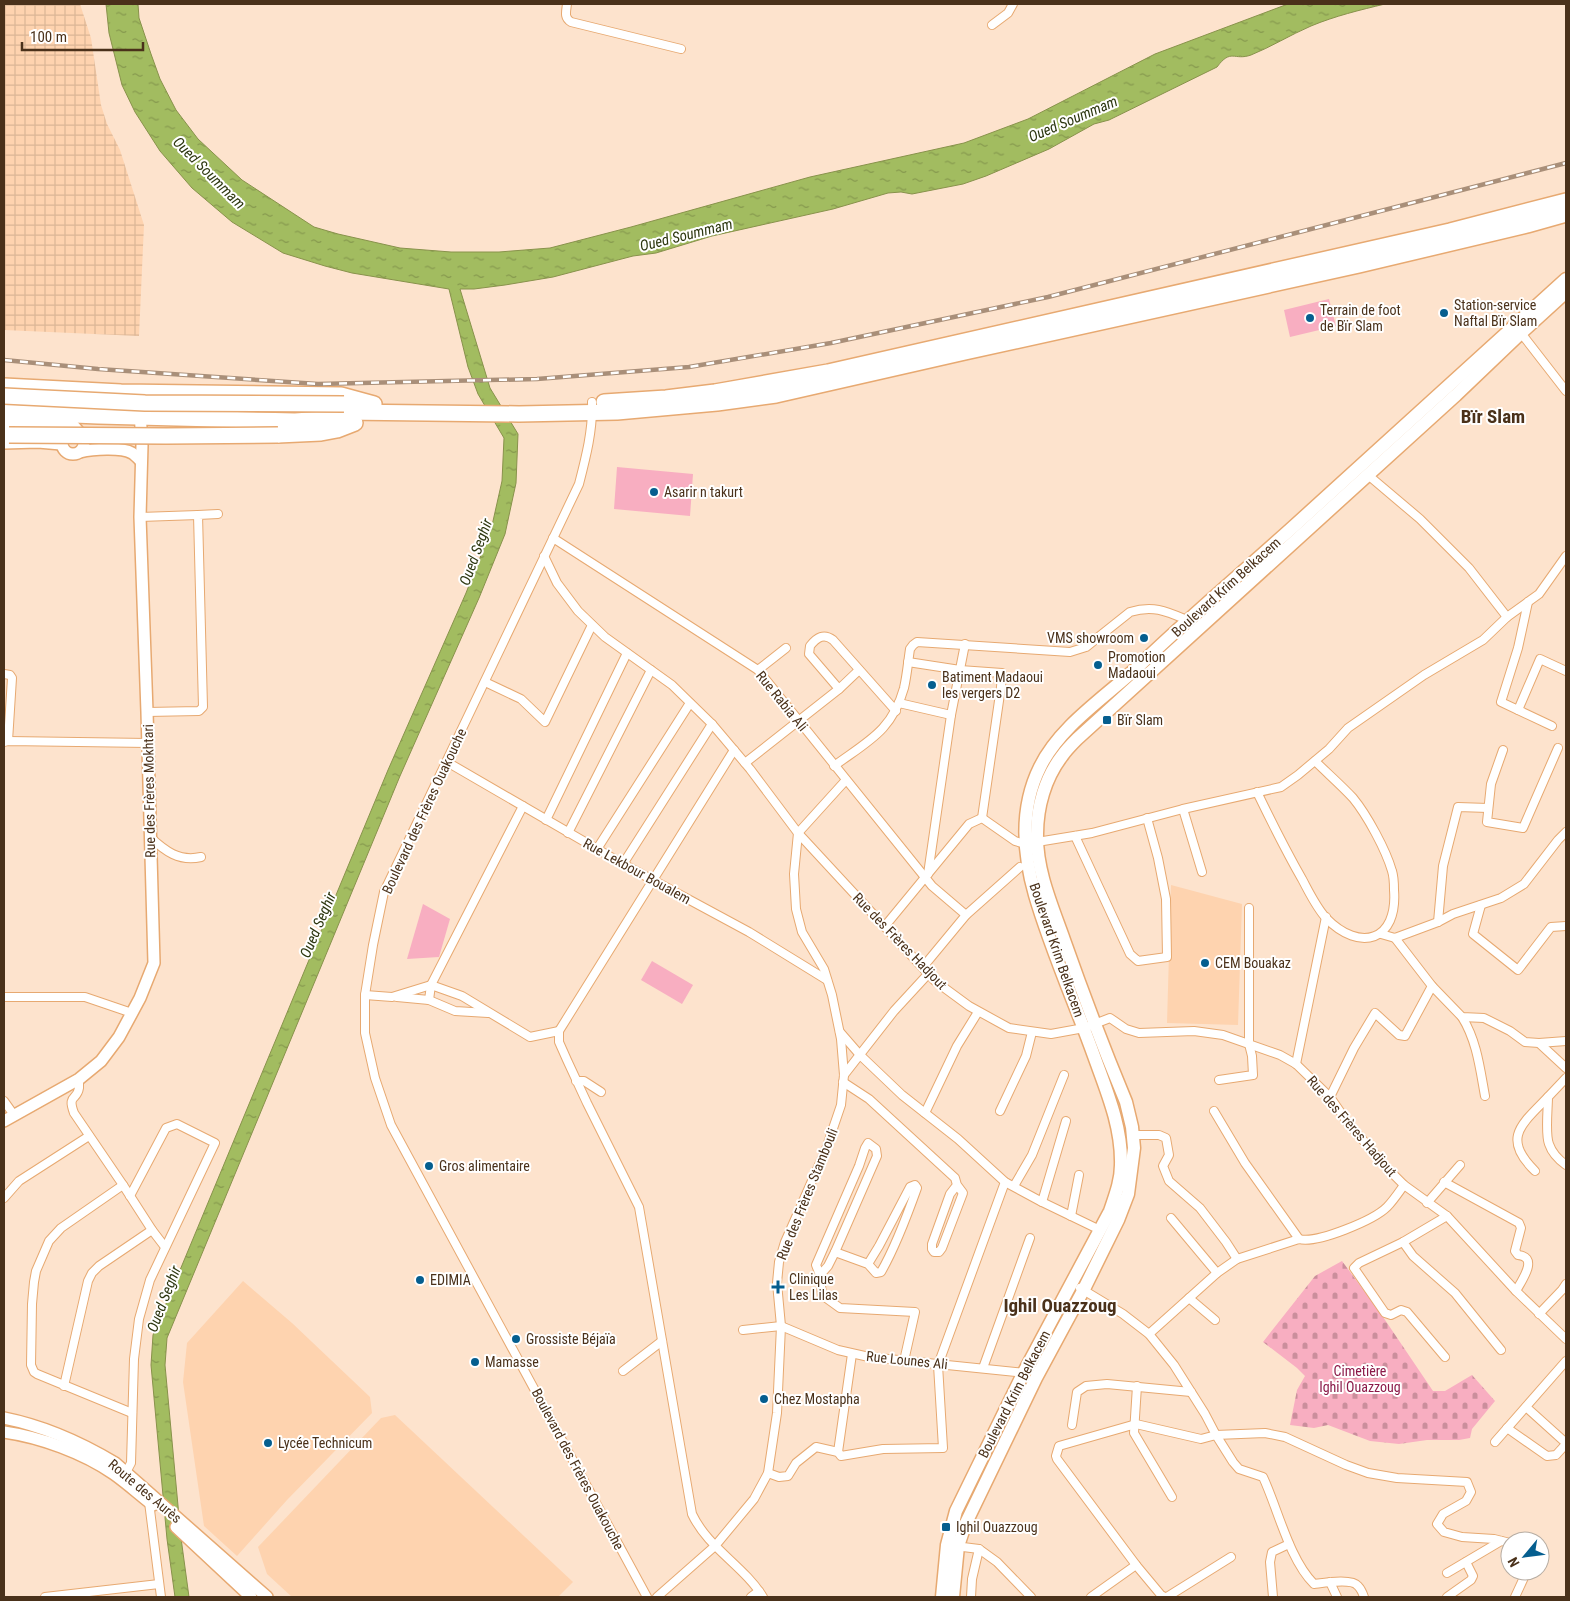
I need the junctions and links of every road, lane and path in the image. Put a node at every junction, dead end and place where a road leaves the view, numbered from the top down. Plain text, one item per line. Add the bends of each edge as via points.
1 (567, 4) edge
2 (1013, 4) edge
3 (992, 25) dead end
4 (681, 49) dead end
5 (1566, 201) edge
6 (1566, 214) edge
7 (1566, 279) edge
8 (1566, 292) edge
9 (1520, 333) junction
10 (4, 379) edge
11 (4, 386) edge
12 (1566, 391) edge
13 (140, 392) junction
14 (4, 396) edge
15 (4, 404) edge
16 (374, 404) junction
17 (592, 407) junction
18 (344, 408) junction
19 (478, 408) junction
20 (4, 412) edge
21 (400, 412) junction
22 (140, 417) junction
23 (4, 425) edge
24 (4, 435) edge
25 (80, 435) junction
26 (4, 443) edge
27 (61, 444) junction
28 (142, 445) junction
29 (80, 452) junction
30 (141, 461) junction
31 (1368, 475) junction
32 (218, 514) dead end
33 (198, 515) junction
34 (140, 517) junction
35 (553, 538) junction
36 (544, 556) junction
37 (1566, 556) edge
38 (1528, 602) junction
39 (1507, 617) junction
40 (1187, 620) junction
41 (592, 625) junction
42 (964, 644) junction
43 (786, 648) dead end
44 (627, 653) junction
45 (908, 662) junction
46 (651, 670) junction
47 (758, 670) junction
48 (859, 670) junction
49 (960, 670) junction
50 (1566, 672) edge
51 (4, 674) edge
52 (485, 682) junction
53 (838, 689) junction
54 (690, 702) junction
55 (900, 703) junction
56 (1518, 710) junction
57 (896, 711) junction
58 (147, 712) junction
59 (951, 715) junction
60 (798, 720) junction
61 (712, 724) junction
62 (1552, 726) dead end
63 (6, 741) edge
64 (148, 743) junction
65 (1558, 748) dead end
66 (734, 750) junction
67 (1503, 750) dead end
68 (1315, 761) junction
69 (447, 762) junction
70 (745, 763) junction
71 (834, 766) junction
72 (846, 780) junction
73 (1257, 792) junction
74 (523, 806) junction
75 (1488, 808) junction
76 (1183, 809) junction
77 (982, 818) junction
78 (1147, 818) junction
79 (546, 820) junction
80 (1566, 832) edge
81 (568, 833) junction
82 (798, 833) junction
83 (1075, 836) junction
84 (150, 837) junction
85 (1031, 844) junction
86 (597, 849) junction
87 (201, 857) dead end
88 (622, 864) junction
89 (1020, 868) dead end
90 (1202, 872) dead end
91 (927, 877) junction
92 (652, 881) junction
93 (1481, 905) junction
94 (1249, 908) dead end
95 (966, 915) junction
96 (1326, 917) junction
97 (1438, 922) junction
98 (885, 926) junction
99 (1566, 926) edge
100 (1381, 934) junction
101 (1395, 938) junction
102 (926, 970) junction
103 (827, 980) junction
104 (1432, 986) junction
105 (430, 992) junction
106 (366, 995) junction
107 (4, 997) edge
108 (392, 997) junction
109 (978, 1012) junction
110 (132, 1013) junction
111 (490, 1013) junction
112 (1462, 1017) junction
113 (1089, 1026) junction
114 (559, 1031) junction
115 (840, 1031) junction
116 (1032, 1032) junction
117 (1566, 1041) edge
118 (1249, 1044) junction
119 (1538, 1044) junction
120 (860, 1055) junction
121 (1296, 1064) junction
122 (1566, 1068) edge
123 (1064, 1075) dead end
124 (844, 1078) junction
125 (1566, 1078) edge
126 (79, 1079) junction
127 (1219, 1080) dead end
128 (576, 1081) junction
129 (601, 1092) dead end
130 (1485, 1096) dead end
131 (1330, 1097) junction
132 (1548, 1097) junction
133 (4, 1101) edge
134 (1000, 1111) dead end
135 (1214, 1111) dead end
136 (925, 1113) junction
137 (7, 1118) edge
138 (1066, 1121) dead end
139 (1133, 1135) junction
140 (89, 1136) junction
141 (1460, 1165) dead end
142 (1566, 1165) edge
143 (1536, 1171) dead end
144 (1079, 1175) dead end
145 (1005, 1182) junction
146 (1444, 1182) junction
147 (123, 1185) junction
148 (957, 1185) junction
149 (1404, 1185) junction
150 (1014, 1186) junction
151 (130, 1196) junction
152 (4, 1198) edge
153 (1042, 1202) junction
154 (1427, 1202) junction
155 (1071, 1216) junction
156 (1446, 1216) junction
157 (1171, 1218) dead end
158 (152, 1230) junction
159 (1100, 1230) junction
160 (1030, 1238) dead end
161 (1299, 1239) junction
162 (1403, 1242) junction
163 (164, 1247) junction
164 (835, 1252) junction
165 (1237, 1259) junction
166 (868, 1264) junction
167 (1217, 1273) junction
168 (820, 1275) junction
169 (1566, 1284) edge
170 (1071, 1285) junction
171 (1084, 1289) junction
172 (1516, 1291) junction
173 (1189, 1298) junction
174 (1539, 1314) junction
175 (1215, 1320) dead end
176 (781, 1326) junction
177 (743, 1330) dead end
178 (1149, 1334) junction
179 (1566, 1339) edge
180 (662, 1341) junction
181 (1501, 1350) dead end
182 (852, 1354) junction
183 (1445, 1357) dead end
184 (904, 1361) junction
185 (1566, 1361) edge
186 (938, 1364) junction
187 (982, 1368) junction
188 (623, 1371) dead end
189 (1024, 1372) junction
190 (1036, 1378) junction
191 (64, 1386) junction
192 (1137, 1386) junction
193 (1191, 1392) junction
194 (1526, 1407) junction
195 (132, 1413) junction
196 (4, 1418) edge
197 (1136, 1424) junction
198 (1072, 1425) dead end
199 (1507, 1428) junction
200 (4, 1432) edge
201 (1216, 1435) junction
202 (1495, 1442) dead end
203 (1566, 1444) edge
204 (838, 1452) junction
205 (768, 1473) junction
206 (124, 1476) junction
207 (1172, 1497) dead end
208 (156, 1504) junction
209 (194, 1538) junction
210 (1500, 1541) edge
211 (1500, 1542) edge
212 (1289, 1544) junction
213 (715, 1546) junction
214 (952, 1546) junction
215 (979, 1549) junction
216 (1231, 1557) dead end
217 (1466, 1562) junction
218 (1136, 1565) junction
219 (1448, 1573) dead end
220 (1524, 1581) edge
221 (1330, 1582) junction
222 (160, 1584) junction
223 (761, 1594) edge
224 (78, 1596) edge
225 (45, 1597) edge
226 (161, 1597) edge
227 (251, 1597) edge
228 (267, 1597) edge
229 (647, 1597) edge
230 (657, 1597) edge
231 (751, 1597) edge
232 (942, 1597) edge
233 (953, 1597) edge
234 (971, 1597) edge
235 (1031, 1597) edge
236 (1091, 1597) edge
237 (1166, 1597) edge
238 (1273, 1597) edge
239 (1337, 1597) edge
240 (1364, 1597) edge
241 (1447, 1597) edge
242 (1518, 1597) edge

1 - 4 street via 566,16 572,22
2 - 3 street via 1008,13
5 - 17 highway via 1450,231 828,372 715,392
6 - 17 highway via 1359,265 776,395 617,412
7 - 40 main road, Boulevard Krim Belkacem
8 - 9 main road, Boulevard Krim Belkacem
9 - 12 street
9 - 31 main road, Boulevard Krim Belkacem
10 - 13 highway via 114,386
11 - 13 highway
13 - 16 highway via 342,395
13 - 22 street, Rue des Frères Mokhtari
14 - 18 highway, bridge
15 - 18 highway
16 - 18 highway
16 - 19 highway
17 - 19 highway
17 - 35 street, Boulevard des Frères Ouakouche via 588,447 579,484
18 - 21 highway
19 - 21 highway
20 - 22 highway
21 - 22 highway via 295,421
21 - 24 highway, bridge via 337,430 278,435
22 - 28 street, Rue des Frères Mokhtari
23 - 25 highway via 58,423 71,426
25 - 27 street via 71,432 65,435
25 - 28 street via 104,444
25 - 29 street via 84,446
26 - 27 street
27 - 29 street via 67,453
28 - 30 street, Rue des Frères Mokhtari
29 - 30 street via 93,449 124,451
30 - 34 street, Rue des Frères Mokhtari
31 - 39 street via 1420,519 1469,568
31 - 85 main road, Boulevard Krim Belkacem via 1062,756 1042,794 1036,833
32 - 33 street
33 - 34 street
33 - 58 street via 203,707 198,711
34 - 58 street, Rue des Frères Mokhtari
35 - 36 street, Boulevard des Frères Ouakouche
35 - 47 street, Rue Rabia Ali
36 - 41 street, Rue des Frères Hadjout via 557,584
36 - 52 street, Boulevard des Frères Ouakouche
37 - 38 street via 1539,594
38 - 39 street
38 - 56 street via 1518,648 1500,702
39 - 68 street via 1482,640 1424,675 1348,728
40 - 42 street via 1165,610 1139,609 1130,612 1086,647 1070,652
40 - 85 main road, Boulevard Krim Belkacem via 1053,746 1031,788 1026,811
41 - 44 street, Rue des Frères Hadjout
41 - 52 street via 545,722 521,699
42 - 45 street via 917,642 911,647
42 - 49 street
43 - 47 street
44 - 46 street, Rue des Frères Hadjout
44 - 79 street
45 - 49 street
45 - 55 street
46 - 54 street, Rue des Frères Hadjout
46 - 81 street
47 - 60 street, Rue Rabia Ali
48 - 53 street
48 - 53 street via 833,640 824,636 816,640 809,648 811,657
48 - 57 street
49 - 59 street
49 - 77 street via 1002,673
50 - 56 street via 1540,659
51 - 63 street via 12,678
52 - 69 street, Boulevard des Frères Ouakouche
53 - 60 street
54 - 61 street, Rue des Frères Hadjout
54 - 86 street
55 - 57 street
55 - 59 street
56 - 62 street
57 - 71 street via 880,732
58 - 64 street, Rue des Frères Mokhtari
59 - 91 street
60 - 70 street
60 - 71 street, Rue Rabia Ali
61 - 66 street, Rue des Frères Hadjout
61 - 88 street
63 - 64 street
64 - 84 street, Rue des Frères Mokhtari
65 - 75 street via 1523,828 1486,822
66 - 70 street, Rue des Frères Hadjout
66 - 92 street
67 - 75 street via 1491,784
68 - 73 street via 1280,787
68 - 100 street via 1354,799 1379,837 1393,872 1395,902 1388,926
69 - 74 street, Rue Lekbour Boualem
69 - 106 street, Boulevard des Frères Ouakouche via 384,892
70 - 82 street, Rue des Frères Hadjout
71 - 72 street, Rue Rabia Ali
72 - 82 street
72 - 91 street, Rue Rabia Ali
73 - 76 street
73 - 96 street via 1308,891
74 - 79 street, Rue Lekbour Boualem
74 - 105 street
75 - 97 street via 1458,807 1443,866
76 - 78 street
76 - 90 street
77 - 85 street via 1015,841
77 - 91 street via 969,824
78 - 83 street
78 - 83 street via 1166,899 1166,957 1138,960 1130,954
79 - 81 street, Rue Lekbour Boualem
80 - 93 street via 1524,884
81 - 86 street, Rue Lekbour Boualem
82 - 98 street, Rue des Frères Hadjout
82 - 103 street, Rue des Frères Stambouli via 794,874 796,908 802,932
83 - 85 street
84 - 87 street via 176,856
84 - 110 street, Rue des Frères Mokhtari via 154,963
85 - 113 main road, Boulevard Krim Belkacem via 1035,893
86 - 88 street, Rue Lekbour Boualem
88 - 92 street, Rue Lekbour Boualem
89 - 95 street
91 - 95 street, Rue Rabia Ali via 932,886
91 - 98 street
92 - 103 street, Rue Lekbour Boualem via 749,932
92 - 114 street
93 - 97 street
93 - 99 street via 1472,934 1518,970 1551,928
94 - 118 street
95 - 102 street
96 - 100 street via 1357,938
96 - 121 street
97 - 101 street
98 - 102 street, Rue des Frères Hadjout
100 - 101 street
101 - 104 street
102 - 109 street, Rue des Frères Hadjout via 935,981
102 - 120 street
103 - 115 street, Rue des Frères Stambouli
104 - 112 street
104 - 131 street via 1405,1036 1399,1035 1375,1013
105 - 108 street
105 - 108 street
105 - 111 street via 462,996
105 - 111 street via 437,1003 454,1011
106 - 108 street
106 - 229 street, Boulevard des Frères Ouakouche via 364,1033 391,1125
107 - 110 street via 85,997
109 - 116 street, Rue des Frères Hadjout via 1009,1028
109 - 136 street via 957,1046
110 - 126 street, Rue des Frères Mokhtari via 120,1038 101,1061
111 - 114 street via 530,1037
112 - 119 street via 1484,1018 1525,1042
112 - 130 street via 1470,1029
113 - 116 street, Rue des Frères Hadjout via 1051,1034
113 - 118 street, Rue des Frères Hadjout via 1110,1018 1126,1029 1139,1032 1210,1032
113 - 139 main road, Boulevard Krim Belkacem via 1126,1102
113 - 159 main road, Boulevard Krim Belkacem via 1121,1144 1122,1168 1118,1188
114 - 128 street via 559,1042
115 - 120 street
115 - 124 street, Rue des Frères Stambouli
116 - 134 street via 1026,1056
117 - 119 street
118 - 121 street, Rue des Frères Hadjout
118 - 127 street via 1253,1075
119 - 122 street
120 - 124 street
120 - 136 street
121 - 131 street, Rue des Frères Hadjout
123 - 150 street via 1032,1154
124 - 148 street via 955,1178
124 - 176 street, Rue des Frères Stambouli via 841,1105 824,1155 779,1262 777,1283
125 - 132 street
126 - 137 street, Rue des Frères Mokhtari
126 - 140 street via 79,1090 71,1104
128 - 129 street via 584,1081
128 - 180 street via 639,1207
131 - 149 street, Rue des Frères Hadjout via 1348,1123
132 - 142 street via 1548,1144
132 - 143 street via 1523,1123 1516,1140 1521,1155
133 - 137 street
135 - 161 street via 1245,1163
136 - 145 street
138 - 153 street
139 - 165 street via 1166,1138 1169,1155 1163,1166 1168,1180 1200,1208
139 - 171 main road, Boulevard Krim Belkacem via 1128,1194
140 - 147 street
140 - 152 street via 19,1180
141 - 146 street
144 - 155 street
145 - 150 street
145 - 186 street
146 - 154 street
146 - 172 street via 1520,1225 1514,1251 1527,1258 1528,1262
147 - 151 street
147 - 191 street via 52,1236 36,1271 32,1304 32,1368 37,1374
148 - 148 street via 950,1194 932,1244 934,1252 942,1248 963,1193
149 - 154 street, Rue des Frères Hadjout
149 - 161 street via 1387,1207 1376,1214 1324,1237
150 - 153 street
151 - 158 street
151 - 163 street via 166,1128 178,1124 215,1143
153 - 155 street
154 - 156 street, Rue des Frères Hadjout
155 - 159 street
156 - 162 street
156 - 172 street, Rue des Frères Hadjout
157 - 167 street
158 - 163 street
158 - 191 street via 92,1273
159 - 170 main road, Boulevard Krim Belkacem
160 - 187 street
161 - 165 street
162 - 181 street via 1413,1256 1455,1292
162 - 183 street via 1354,1268 1385,1313 1407,1312
163 - 195 street via 139,1318
164 - 166 street
164 - 168 street
164 - 168 street via 877,1156 876,1149 868,1143 816,1265
165 - 167 street
166 - 166 street via 876,1274 881,1272 891,1256 917,1186 910,1187
167 - 173 street
168 - 184 street via 822,1295 840,1308 915,1312
169 - 174 street
170 - 171 street
170 - 189 main road, Boulevard Krim Belkacem
171 - 178 street
171 - 190 main road, Boulevard Krim Belkacem
172 - 174 street, Rue des Frères Hadjout
173 - 175 street
173 - 178 street
174 - 179 street, Rue des Frères Hadjout
176 - 177 street
176 - 182 street, Rue Lounes Ali
176 - 205 street, Rue des Frères Stambouli via 777,1414
178 - 193 street
180 - 188 street
180 - 213 street via 692,1514 698,1527
182 - 184 street, Rue Lounes Ali
182 - 204 street
184 - 186 street, Rue Lounes Ali
185 - 194 street
186 - 187 street, Rue Lounes Ali
186 - 204 street via 943,1448 883,1449 841,1456
187 - 189 street, Rue Lounes Ali
189 - 190 street, Rue Lounes Ali
189 - 214 main road, Boulevard Krim Belkacem via 956,1511
190 - 214 main road, Boulevard Krim Belkacem
191 - 195 street
192 - 193 street
192 - 197 street
192 - 198 street via 1086,1386 1078,1392
193 - 201 street
194 - 199 street
194 - 203 street
195 - 206 street via 131,1463
196 - 206 street, Route des Aurès via 45,1429 93,1450
197 - 201 street via 1201,1439
197 - 207 street via 1134,1433
197 - 218 street via 1059,1446 1056,1456
199 - 202 street
199 - 203 street via 1547,1456 1556,1454
200 - 206 street, Route des Aurès via 63,1448
201 - 210 street via 1264,1433 1285,1437 1368,1473 1467,1482 1471,1492 1466,1501 1443,1514 1436,1524 1444,1532
201 - 212 street via 1239,1469 1262,1477
204 - 205 street via 816,1447 796,1463 788,1476
205 - 213 street, Rue des Frères Stambouli via 754,1499
206 - 208 street, Route des Aurès
208 - 209 street, Route des Aurès
208 - 222 street
209 - 227 street, Route des Aurès
209 - 228 street, Route des Aurès
211 - 217 street
212 - 221 street via 1307,1578 1314,1584
212 - 238 street via 1272,1552
213 - 223 street
213 - 230 street, Rue des Frères Stambouli
214 - 215 street
214 - 232 main road, Boulevard Krim Belkacem
214 - 233 main road, Boulevard Krim Belkacem
215 - 234 street
215 - 235 street via 997,1562
216 - 237 street
217 - 219 street
217 - 241 street via 1473,1576
218 - 236 street
218 - 237 street
220 - 242 street
221 - 239 street
221 - 240 street via 1358,1585
222 - 224 street
222 - 226 street
223 - 231 street
224 - 225 street

